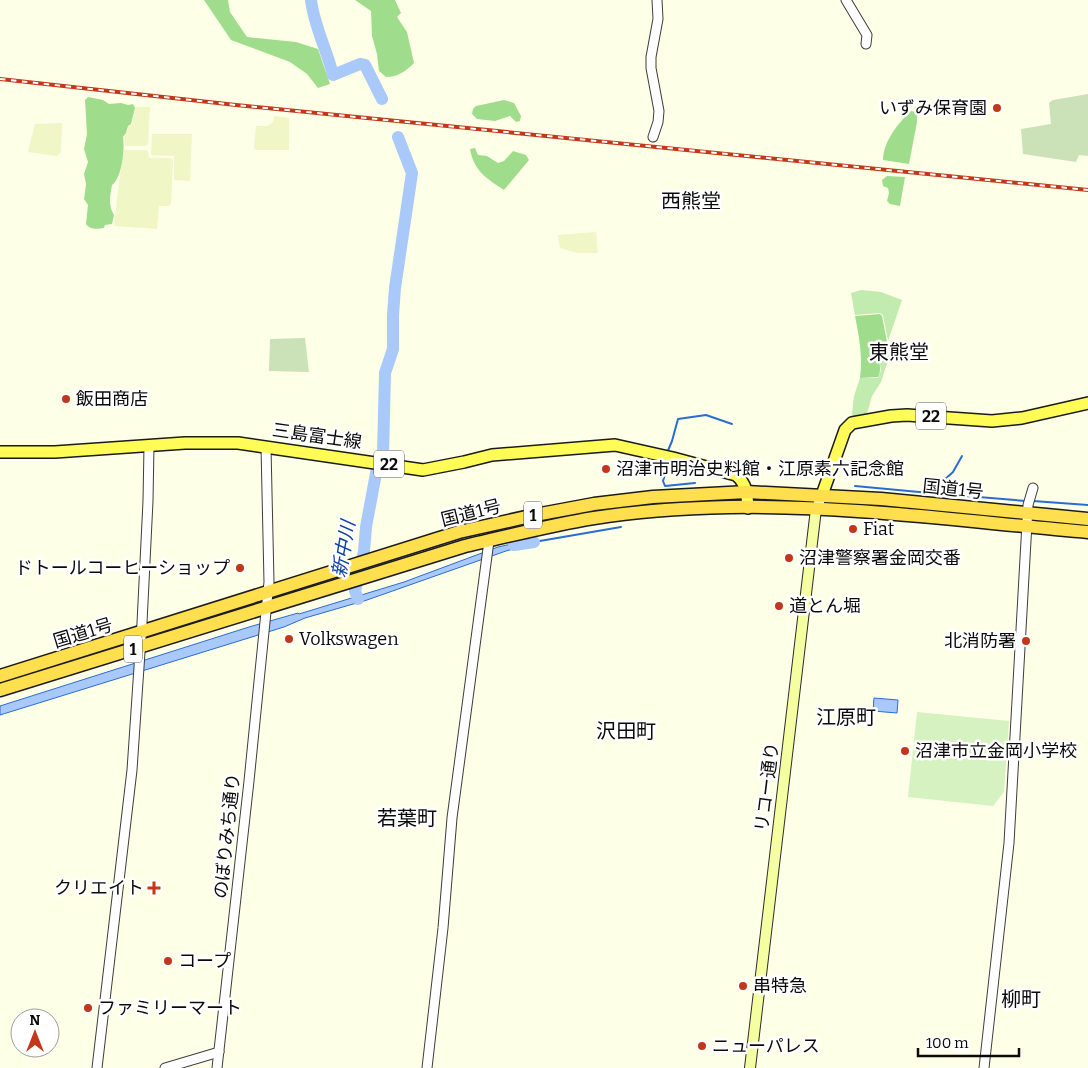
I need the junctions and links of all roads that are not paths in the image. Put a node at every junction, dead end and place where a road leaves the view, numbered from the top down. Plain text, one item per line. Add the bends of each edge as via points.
1 (657, 0) edge
2 (846, 0) edge
3 (866, 44) dead end
4 (653, 137) dead end
5 (1088, 403) edge
6 (149, 446) junction
7 (266, 447) junction
8 (0, 452) edge
9 (1033, 488) dead end
10 (747, 492) junction
11 (822, 495) junction
12 (748, 508) junction
13 (816, 510) junction
14 (1088, 519) edge
15 (1028, 520) junction
16 (1088, 532) edge
17 (488, 542) junction
18 (268, 592) junction
19 (266, 610) junction
20 (141, 633) junction
21 (140, 650) junction
22 (0, 676) edge
23 (0, 690) edge
24 (219, 1052) junction
25 (97, 1068) edge
26 (165, 1068) edge
27 (217, 1068) edge
28 (427, 1068) edge
29 (750, 1068) edge
30 (984, 1068) edge

1 - 4 street via 658,19 651,68 659,111
2 - 3 street via 867,35
5 - 11 main road, 22 via 1003,420 907,415 852,423 845,430
6 - 7 main road, 三島富士線 / 22 via 205,442
6 - 8 main road, 三島富士線 / 22
6 - 20 street
7 - 10 main road, 三島富士線 / 22 via 422,470 492,455 615,445 736,475 743,480
7 - 18 street, のぼりみち通り
9 - 15 street
10 - 11 highway, 国道1号 / 1
10 - 12 main road
10 - 18 highway, 国道1号 / 1 via 652,497 535,514 459,532
11 - 13 main road, リコー通り
11 - 15 highway, 国道1号 / 1 via 881,499
12 - 13 highway, 国道1号 / 1
12 - 17 highway, 国道1号 / 1 via 595,518
13 - 15 highway, 国道1号 / 1
13 - 29 main road, リコー通り
14 - 15 highway, 国道1号 / 1
15 - 16 highway, 国道1号 / 1
15 - 30 street via 1009,842
17 - 19 highway, 国道1号 / 1 via 465,546
17 - 28 street via 452,818
18 - 19 street, のぼりみち通り
18 - 20 highway, 国道1号 / 1
19 - 21 highway, 国道1号 / 1
19 - 24 street, のぼりみち通り
20 - 21 street
20 - 22 highway, 国道1号 / 1
21 - 23 highway, 国道1号 / 1
21 - 25 street via 132,770
24 - 26 street
24 - 27 street, のぼりみち通り

